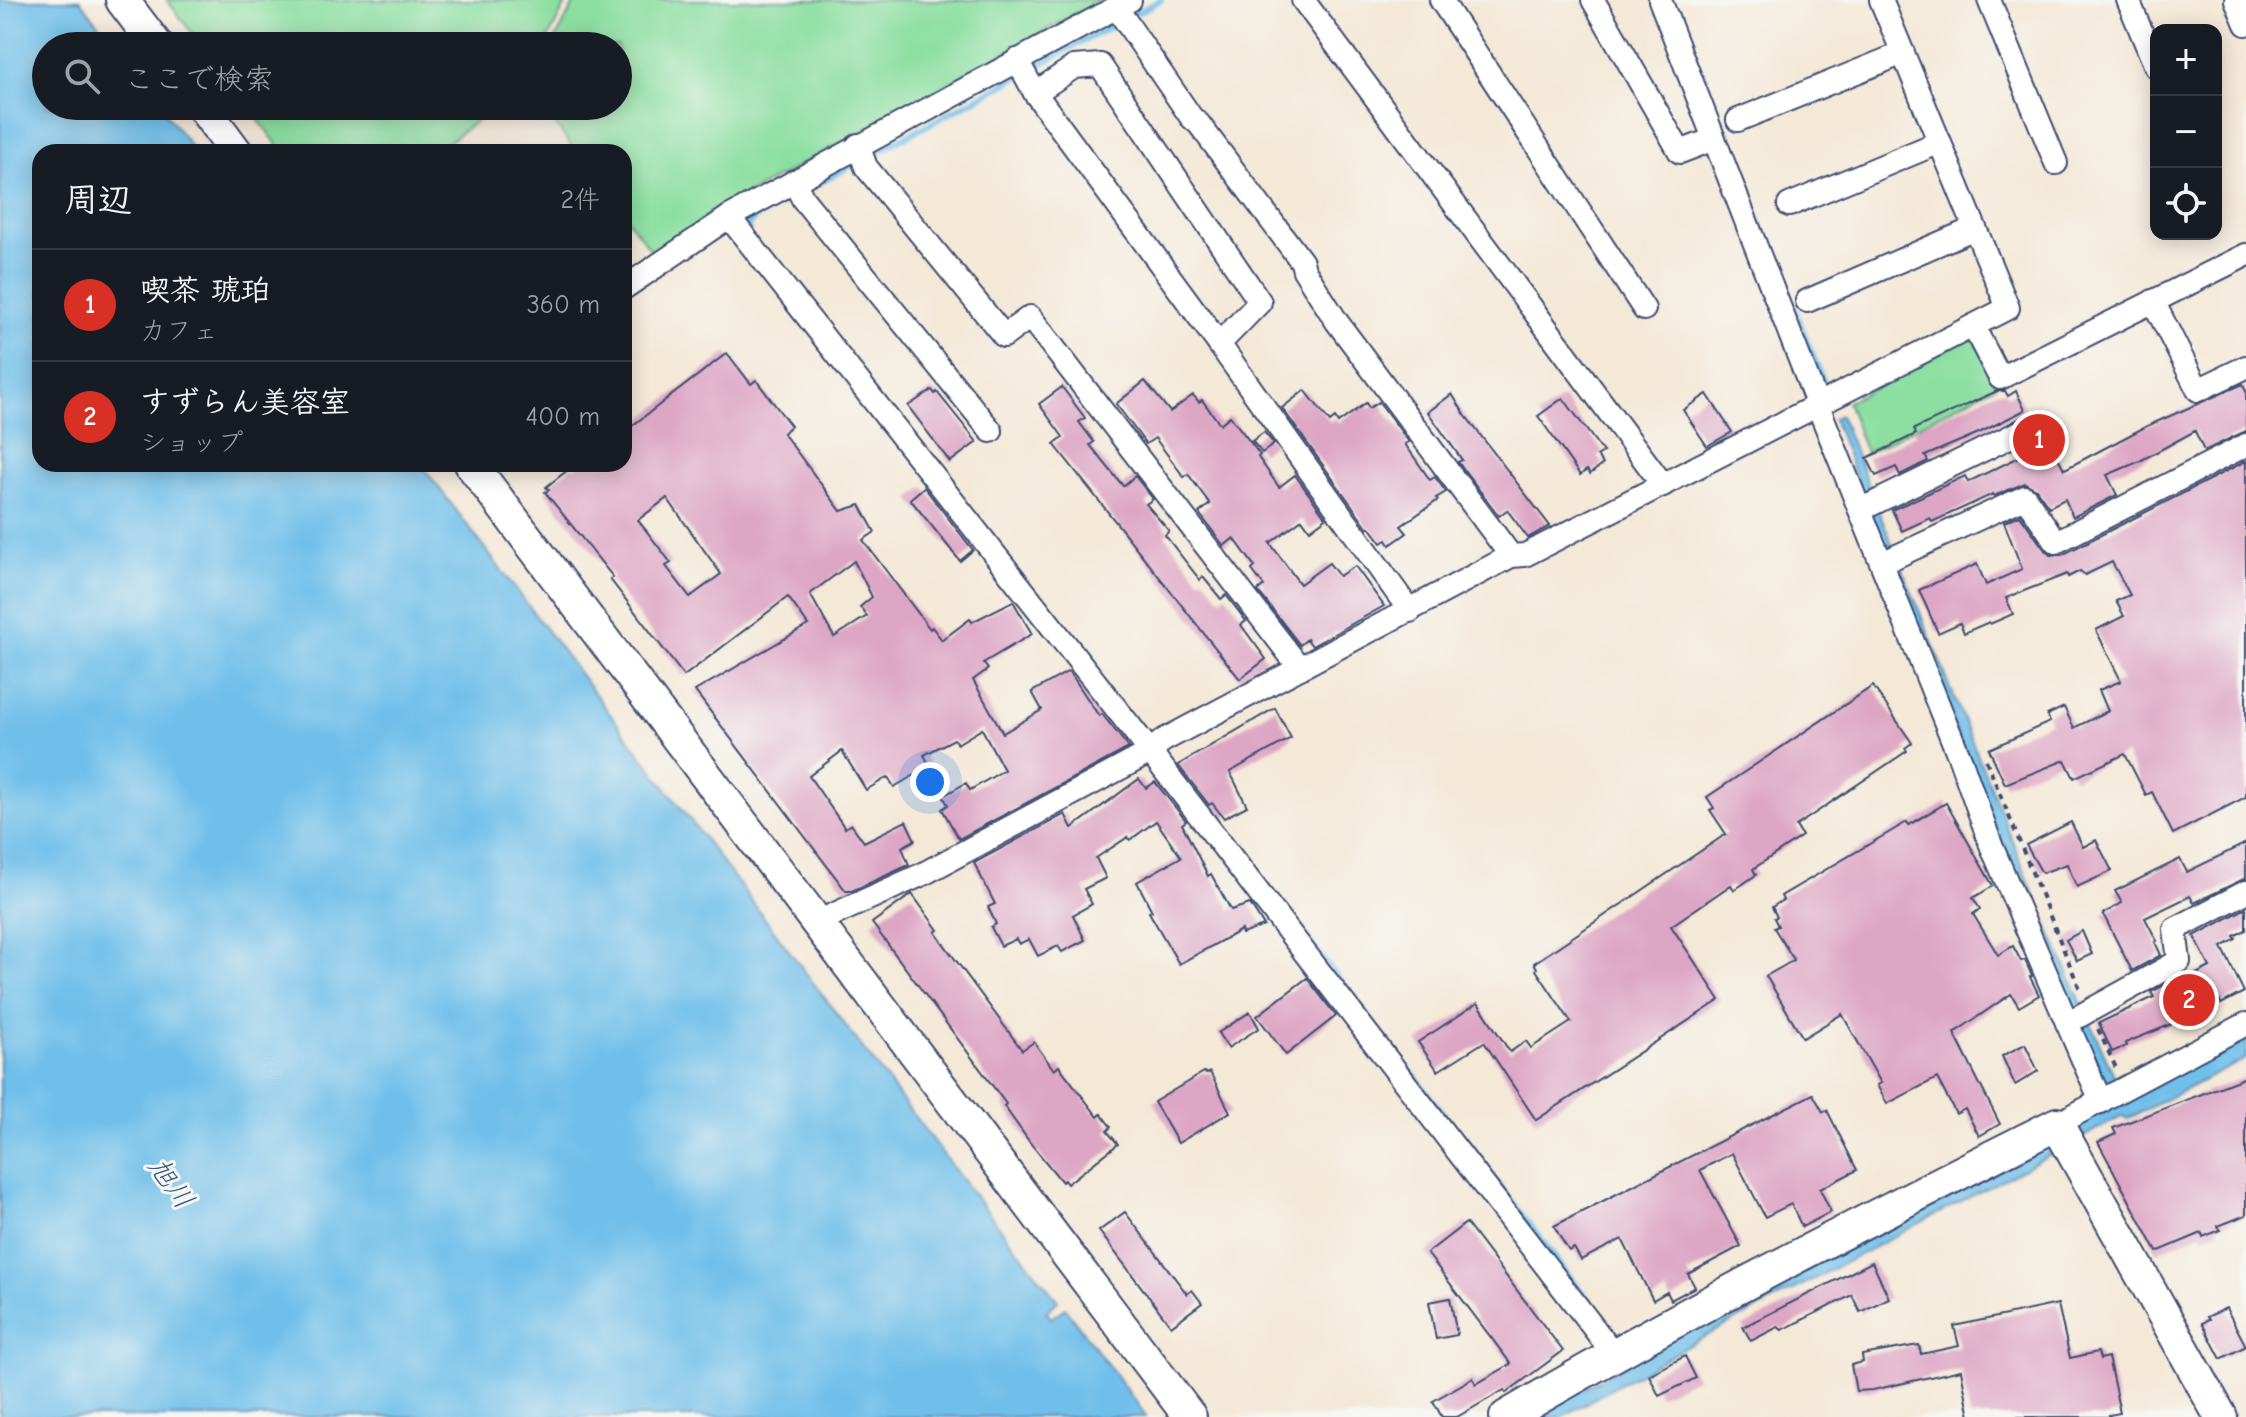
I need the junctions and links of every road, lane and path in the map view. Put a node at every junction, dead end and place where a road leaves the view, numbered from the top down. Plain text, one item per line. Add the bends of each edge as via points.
1 (122, 0) edge
2 (1303, 0) edge
3 (1441, 0) edge
4 (1593, 0) edge
5 (1660, 0) edge
6 (1881, 0) edge
7 (1989, 0) edge
8 (2128, 0) edge
9 (2236, 0) edge
10 (1124, 11) edge
11 (2246, 24) edge
12 (146, 32) edge
13 (1067, 52) junction
14 (1903, 53) junction
15 (2150, 53) edge
16 (1025, 74) junction
17 (212, 120) edge
18 (1738, 120) dead end
19 (1714, 139) junction
20 (1940, 142) junction
21 (230, 144) edge
22 (862, 155) junction
23 (2056, 163) dead end
24 (798, 189) junction
25 (1789, 205) dead end
26 (729, 217) junction
27 (1975, 228) junction
28 (2246, 255) edge
29 (632, 283) edge
30 (1807, 301) dead end
31 (2153, 301) junction
32 (1644, 309) dead end
33 (1973, 326) junction
34 (1219, 344) junction
35 (2246, 367) edge
36 (1827, 401) junction
37 (2036, 424) dead end
38 (991, 431) dead end
39 (2246, 445) edge
40 (477, 472) edge
41 (1663, 485) junction
42 (1868, 507) junction
43 (1511, 556) junction
44 (1889, 560) junction
45 (1410, 611) junction
46 (1300, 668) junction
47 (1156, 746) junction
48 (2246, 892) edge
49 (815, 923) junction
50 (2076, 1019) junction
51 (2246, 1024) edge
52 (2111, 1096) junction
53 (2057, 1124) junction
54 (1613, 1353) junction
55 (1190, 1417) edge
56 (1506, 1417) edge
57 (2221, 1417) edge

1 - 12 street
2 - 41 street
3 - 32 street
4 - 19 street via 1680,152
5 - 19 street
6 - 14 street
7 - 23 street
8 - 15 street
9 - 11 street
10 - 13 street
10 - 43 street via 1191,117 1302,262 1337,322
13 - 16 street
13 - 16 street
13 - 34 street via 1100,65 1260,302
14 - 18 street
14 - 20 street
16 - 22 street
16 - 34 street
17 - 21 street
19 - 36 street
20 - 25 street
20 - 27 street
22 - 24 street
22 - 46 street via 1004,336 1030,317
24 - 26 street
24 - 38 street
26 - 29 street
26 - 47 street
27 - 30 street
27 - 33 street via 2008,308
28 - 31 street
31 - 33 street via 2000,378
31 - 35 street via 2198,390
33 - 36 street
34 - 45 street
36 - 41 street
36 - 42 street
37 - 42 street
39 - 44 street via 2056,542 2025,497
40 - 49 street
41 - 43 street via 1525,555
42 - 44 street
43 - 45 street
44 - 50 street via 1991,845
45 - 46 street
46 - 47 street
47 - 49 street via 923,874
47 - 54 street
48 - 50 street via 2175,929 2179,961
49 - 55 street
50 - 52 street
51 - 52 street
52 - 53 street
53 - 54 street
53 - 57 street
54 - 56 street

